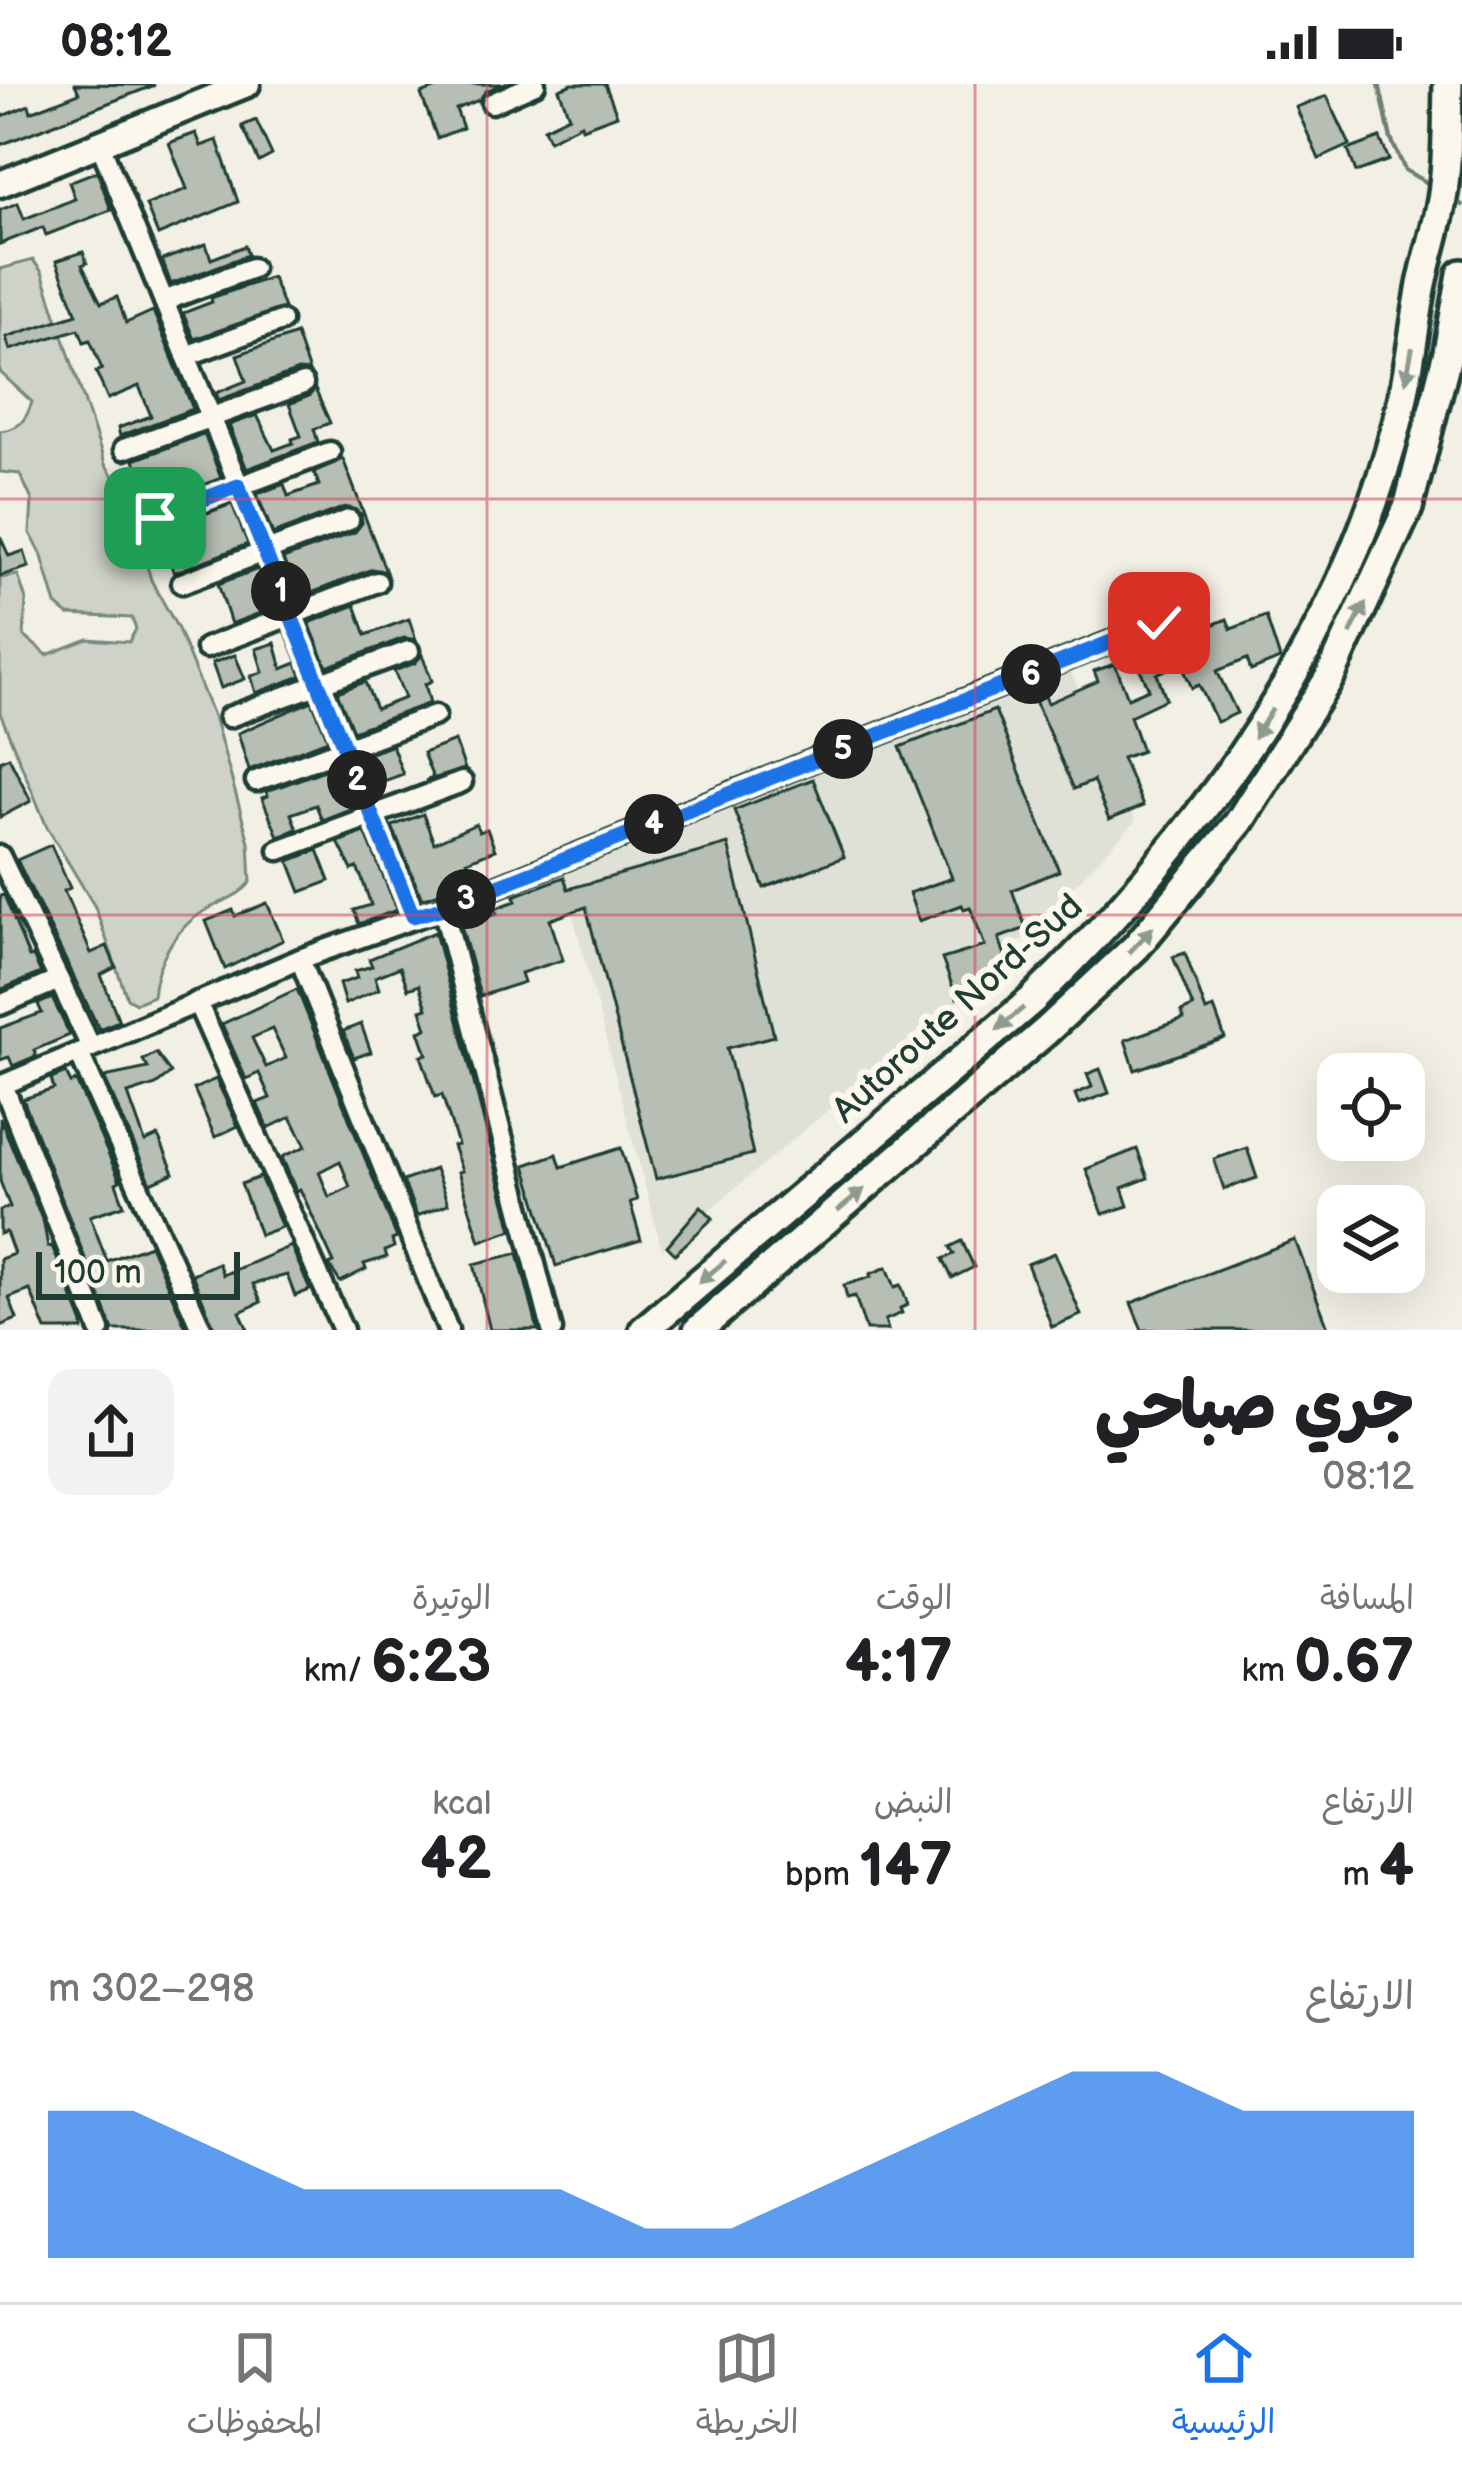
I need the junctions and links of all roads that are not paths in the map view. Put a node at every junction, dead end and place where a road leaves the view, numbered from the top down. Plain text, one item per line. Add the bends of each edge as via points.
1 (248, 84) edge
2 (535, 84) edge
3 (1448, 84) edge
4 (197, 93) edge
5 (492, 103) dead end
6 (100, 144) junction
7 (0, 184) edge
8 (252, 268) dead end
9 (1462, 274) edge
10 (164, 301) junction
11 (280, 321) dead end
12 (186, 356) junction
13 (303, 384) dead end
14 (211, 419) junction
15 (124, 449) dead end
16 (331, 452) dead end
17 (238, 486) junction
18 (155, 518) dead end
19 (349, 520) dead end
20 (265, 552) junction
21 (377, 582) dead end
22 (182, 583) dead end
23 (291, 616) junction
24 (1159, 623) dead end
25 (206, 648) dead end
26 (409, 651) dead end
27 (318, 684) junction
28 (435, 715) dead end
29 (229, 717) dead end
30 (344, 748) junction
31 (256, 781) dead end
32 (462, 782) dead end
33 (372, 816) junction
34 (279, 850) dead end
35 (3, 866) edge
36 (443, 908) junction
37 (413, 916) junction
38 (300, 959) junction
39 (59, 980) junction
40 (197, 1002) junction
41 (0, 1005) edge
42 (84, 1049) junction
43 (1, 1085) edge
44 (100, 1330) edge
45 (202, 1330) edge
46 (343, 1330) edge
47 (448, 1330) edge
48 (552, 1330) edge
49 (644, 1330) edge
50 (698, 1330) edge

1 - 4 main road
2 - 5 street
3 -> 49 highway, Autoroute Nord-Sud via 1444,186 1396,428 1354,547 1265,722 1152,876 1032,1000
4 - 6 main road
6 - 7 main road
6 - 10 street
8 - 10 street
50 -> 9 highway, Autoroute Nord-Sud via 1136,947 1240,822 1330,677 1408,508
10 - 12 street
11 - 12 street
12 - 14 street
13 - 14 street
14 - 15 street
14 - 17 street
16 - 17 street
17 - 18 street
17 - 20 street
19 - 20 street
20 - 22 street
20 - 23 street
21 - 23 street
23 - 25 street
23 - 27 street
24 - 36 street
26 - 27 street
27 - 29 street
27 - 30 street
28 - 30 street
30 - 31 street
30 - 33 street
32 - 33 street
33 - 34 street
33 - 37 street
35 - 39 street
36 - 37 street
36 - 48 street
37 - 38 street
38 - 40 street
38 - 47 street
39 - 41 street
39 - 42 street
40 - 42 street
40 - 46 street
42 - 43 street
42 - 45 street
43 - 44 street

